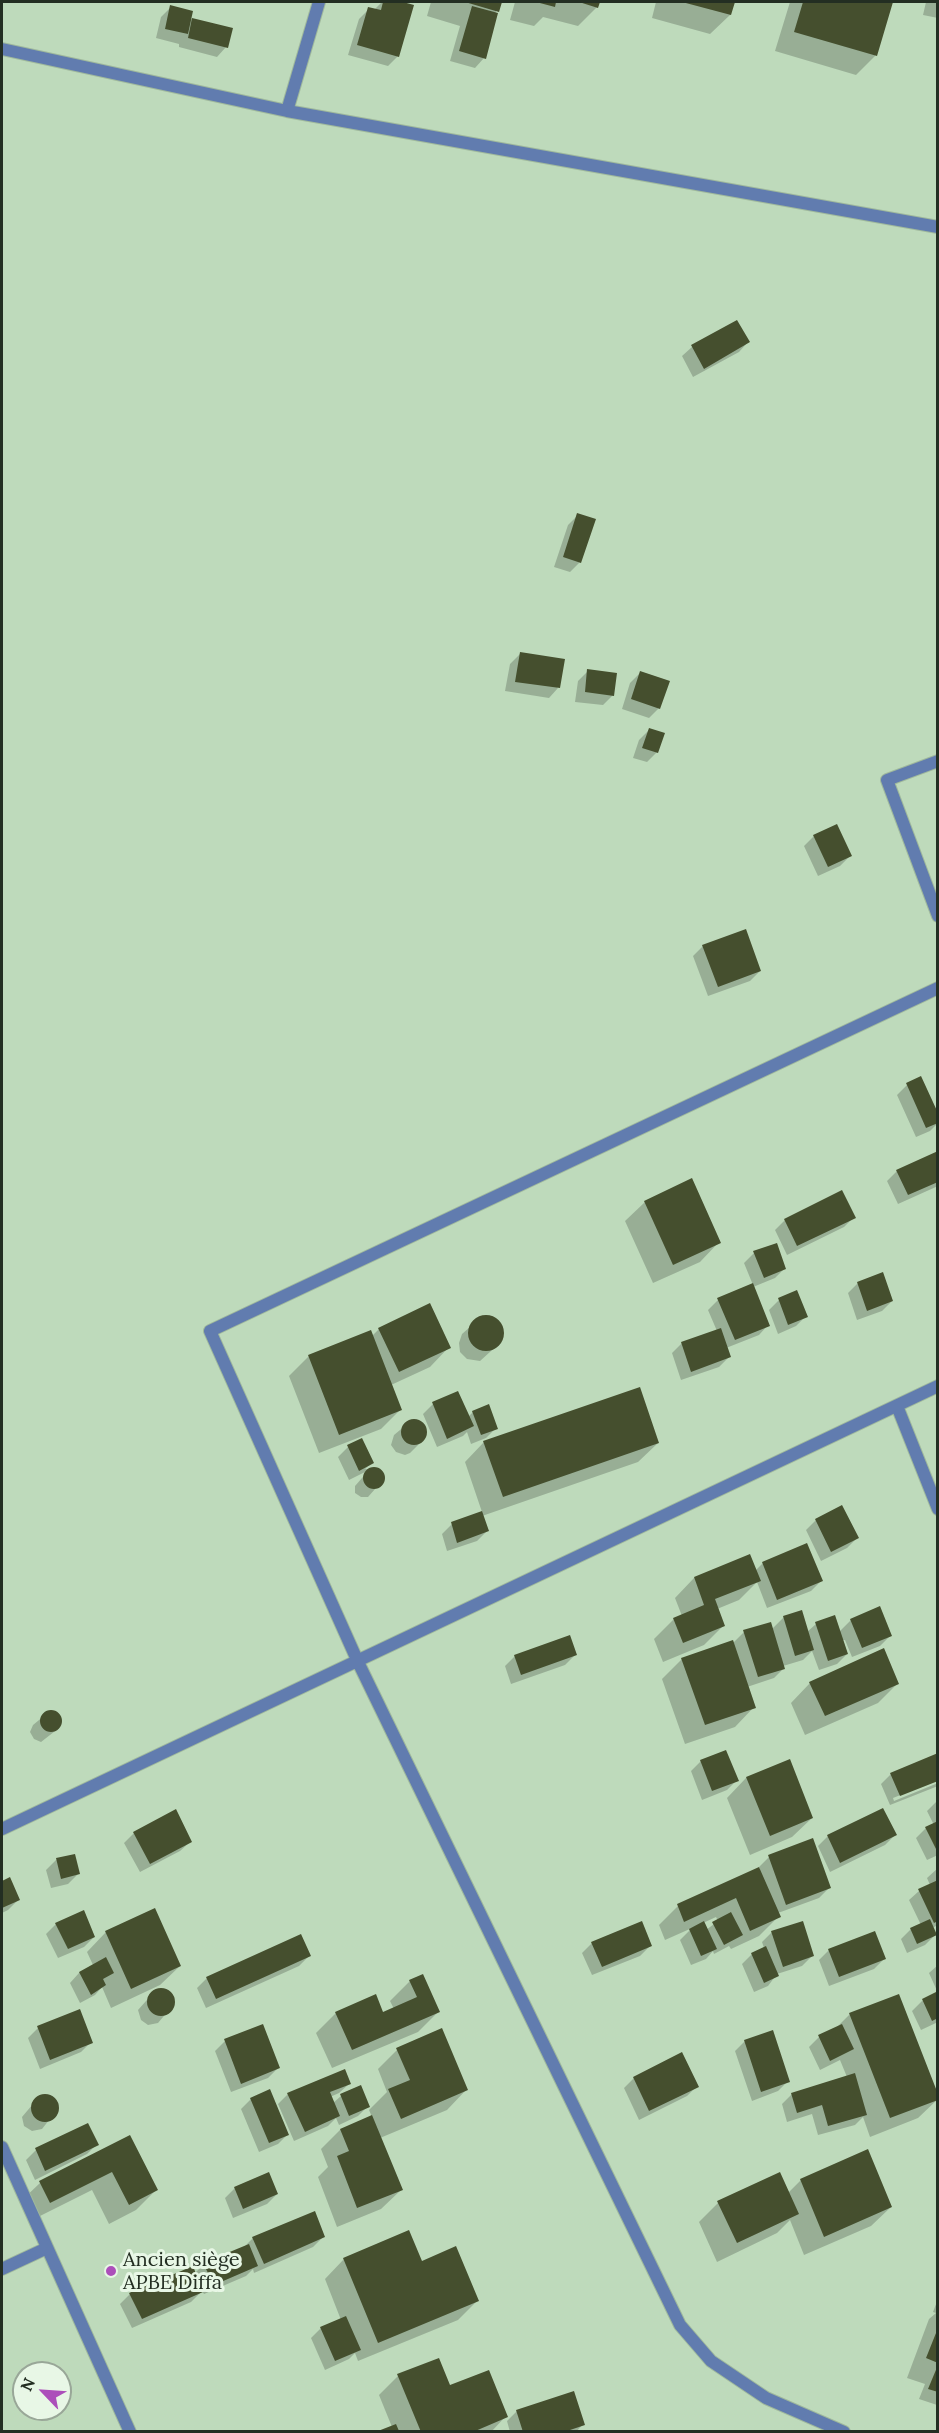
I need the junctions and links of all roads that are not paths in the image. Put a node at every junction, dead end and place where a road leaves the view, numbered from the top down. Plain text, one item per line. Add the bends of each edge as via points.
1 (319, 2) edge
2 (2, 49) edge
3 (287, 111) junction
4 (938, 227) edge
5 (938, 761) edge
6 (938, 916) edge
7 (938, 987) edge
8 (938, 1386) edge
9 (897, 1406) junction
10 (938, 1509) edge
11 (358, 1662) junction
12 (2, 1829) edge
13 (2, 2147) edge
14 (47, 2248) junction
15 (2, 2269) edge
16 (130, 2432) edge
17 (844, 2432) edge

1 - 3 street
2 - 3 street
3 - 4 street
5 - 6 street via 887,780
7 - 11 street via 210,1331
8 - 9 street
9 - 10 street
9 - 11 street
11 - 12 street
11 - 17 street via 680,2325 711,2361 766,2398
13 - 14 street
14 - 15 street
14 - 16 street

